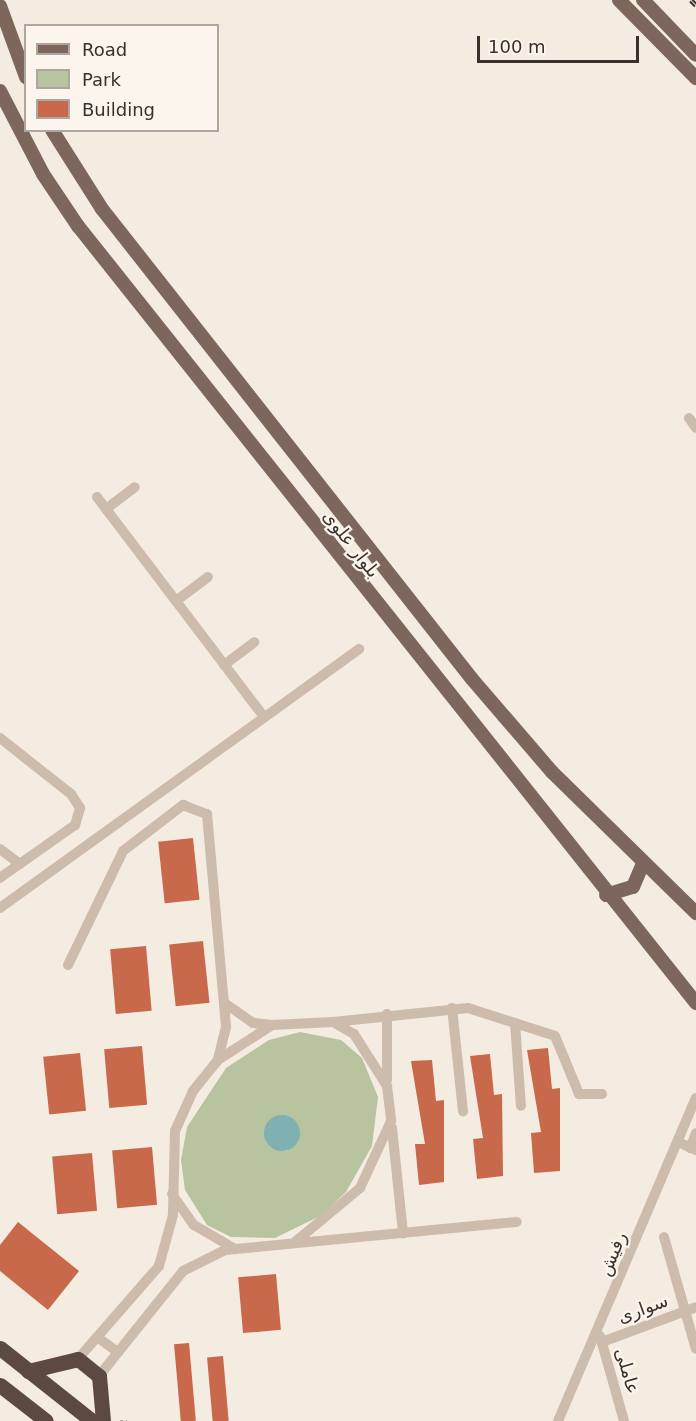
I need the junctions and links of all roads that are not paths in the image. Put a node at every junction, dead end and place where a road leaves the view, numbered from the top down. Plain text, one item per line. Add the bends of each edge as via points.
1 (619, 0) edge
2 (643, 0) edge
3 (0, 6) edge
4 (696, 55) edge
5 (24, 72) edge
6 (696, 78) edge
7 (0, 91) edge
8 (53, 132) edge
9 (689, 418) dead end
10 (696, 428) edge
11 (135, 487) dead end
12 (97, 497) dead end
13 (106, 509) junction
14 (208, 577) dead end
15 (176, 601) junction
16 (254, 642) dead end
17 (359, 649) dead end
18 (224, 665) junction
19 (264, 717) junction
20 (0, 738) edge
21 (0, 849) edge
22 (643, 863) junction
23 (20, 864) junction
24 (0, 878) edge
25 (606, 895) junction
26 (0, 908) edge
27 (696, 914) edge
28 (68, 965) dead end
29 (696, 1003) edge
30 (226, 1004) junction
31 (452, 1008) junction
32 (387, 1014) junction
33 (333, 1022) junction
34 (515, 1023) junction
35 (272, 1024) junction
36 (218, 1060) junction
37 (387, 1086) junction
38 (602, 1094) dead end
39 (696, 1098) edge
40 (521, 1106) dead end
41 (463, 1111) dead end
42 (391, 1121) junction
43 (696, 1133) edge
44 (678, 1142) junction
45 (693, 1149) edge
46 (172, 1194) junction
47 (517, 1222) dead end
48 (403, 1233) junction
49 (664, 1237) dead end
50 (293, 1244) junction
51 (235, 1249) junction
52 (151, 1275) junction
53 (169, 1288) junction
54 (691, 1309) edge
55 (598, 1330) junction
56 (97, 1336) junction
57 (602, 1342) junction
58 (0, 1348) edge
59 (696, 1349) edge
60 (118, 1352) junction
61 (78, 1359) junction
62 (28, 1371) junction
63 (99, 1376) junction
64 (0, 1385) edge
65 (46, 1421) edge
66 (92, 1421) edge
67 (103, 1421) edge
68 (558, 1421) edge
69 (624, 1421) edge

1 - 6 main road
2 - 4 main road
3 - 5 main road
7 - 25 main road, بلوار علوی via 43,174 78,226
8 - 22 main road, بلوار علوی via 102,209 472,679 552,772
9 - 10 street
11 - 13 street
12 - 13 street
13 - 15 street
14 - 15 street
15 - 18 street
16 - 18 street
17 - 19 street
18 - 19 street
19 - 26 street
20 - 23 street via 80,808 75,825
21 - 23 street
22 - 25 main road via 633,887
22 - 27 main road, بلوار علوی
23 - 24 street
25 - 29 main road, بلوار علوی
28 - 30 street via 123,851 190,804 207,814
30 - 35 street via 253,1023
30 - 36 street
31 - 32 street
31 - 34 street
31 - 41 street
32 - 33 street
32 - 37 street
33 - 35 street
33 - 37 street via 354,1034 376,1060
34 - 38 street via 555,1036 579,1094
34 - 40 street
35 - 36 street
36 - 46 street via 193,1091 175,1131
37 - 42 street
39 - 44 street, رفیش
42 - 48 street
42 - 50 street via 360,1188
43 - 45 street
44 - 45 street
44 - 55 street, رفیش
46 - 51 street via 194,1225
46 - 52 street via 173,1215 159,1266
47 - 48 street
48 - 50 street
49 - 54 street
50 - 51 street
51 - 53 street via 183,1271
52 - 53 street
52 - 56 street
53 - 60 street
54 - 57 street, سواری
54 - 59 street
55 - 57 street, عاملی
55 - 68 street, رفیش
56 - 60 street
56 - 61 street
57 - 69 street, عاملی
58 - 62 highway
60 - 63 street
61 - 62 highway
61 - 63 highway
62 - 66 highway
63 - 67 highway
64 - 65 highway

